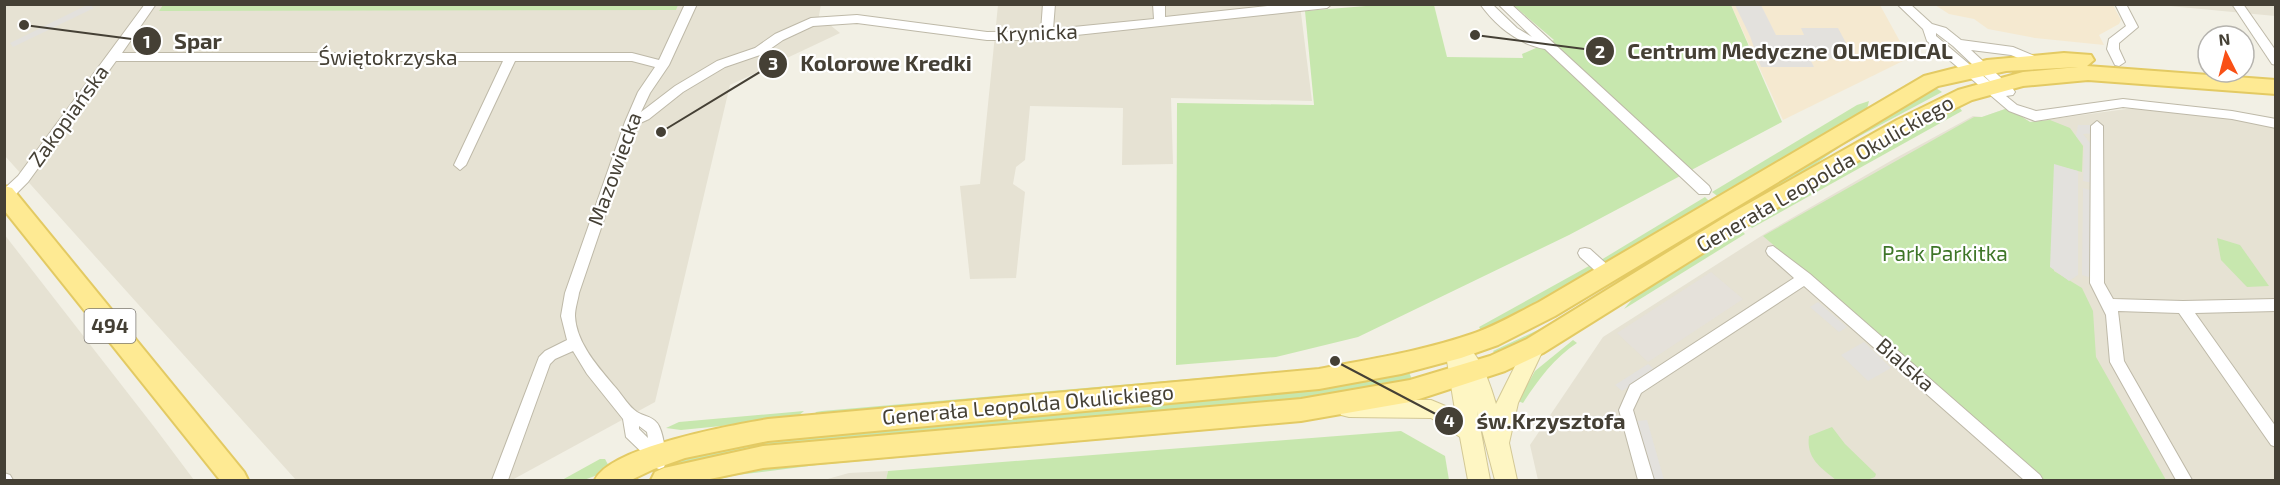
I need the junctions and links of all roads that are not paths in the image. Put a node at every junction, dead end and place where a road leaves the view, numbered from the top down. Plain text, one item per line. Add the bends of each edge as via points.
1 (151, 4) edge
2 (691, 4) edge
3 (1049, 4) edge
4 (1159, 4) edge
5 (1327, 4) edge
6 (1485, 4) edge
7 (1503, 4) edge
8 (1902, 4) edge
9 (2120, 4) edge
10 (2237, 4) edge
11 (1243, 8) edge
12 (1160, 23) junction
13 (1928, 27) junction
14 (1047, 35) junction
15 (1957, 43) junction
16 (1548, 46) junction
17 (112, 57) junction
18 (510, 58) junction
19 (2033, 60) junction
20 (2276, 61) edge
21 (2119, 62) junction
22 (663, 65) junction
23 (2196, 69) edge
24 (2256, 74) edge
25 (2276, 76) edge
26 (1986, 77) junction
27 (2276, 87) edge
28 (631, 122) junction
29 (2276, 124) edge
30 (2097, 126) dead end
31 (460, 165) dead end
32 (1704, 190) dead end
33 (5, 195) edge
34 (1773, 251) dead end
35 (1585, 253) dead end
36 (1606, 272) junction
37 (1805, 278) junction
38 (2109, 305) junction
39 (2276, 305) edge
40 (2183, 307) junction
41 (575, 343) junction
42 (1535, 346) junction
43 (1455, 349) junction
44 (1467, 374) junction
45 (1319, 408) junction
46 (1469, 431) junction
47 (2276, 440) edge
48 (1498, 443) junction
49 (663, 472) edge
50 (235, 480) edge
51 (500, 480) edge
52 (608, 480) edge
53 (1479, 480) edge
54 (1506, 480) edge
55 (1646, 480) edge
56 (2035, 480) edge
57 (2184, 480) edge

1 - 17 street, Zakopiańska
2 - 22 street, Mazowiecka
3 - 14 street
4 - 12 street
5 - 11 street, Krynicka
6 - 16 street via 1521,38 1534,45
7 - 16 street
8 - 13 street
9 - 21 street via 2132,27 2113,42
10 - 20 street
11 - 12 street, Krynicka
12 - 14 street, Krynicka
13 - 15 street
13 - 26 street via 1931,38
14 - 28 street, Krynicka via 987,36 857,19 811,22 759,51 713,68
15 - 19 street via 2013,51
15 - 26 street
16 - 32 street
17 - 18 street, Świętokrzyska
17 - 33 street, Zakopiańska via 23,179
18 - 22 street, Świętokrzyska via 632,57
18 - 31 street
19 - 21 main road, Generała Leopolda Okulickiego
19 - 26 main road, Generała Leopolda Okulickiego
21 - 23 main road, Generała Leopolda Okulickiego
22 - 28 street, Mazowiecka via 644,92
24 - 25 main road
26 - 27 main road, Generała Leopolda Okulickiego via 2088,73
26 - 29 street via 2013,108 2035,116 2123,103
26 - 36 main road, Generała Leopolda Okulickiego via 1931,81 1919,87
26 - 42 main road, Generała Leopolda Okulickiego via 1738,220
28 - 41 street, Mazowiecka via 572,293 568,315
30 - 38 street via 2097,283
33 - 50 main road, 494
34 - 37 street, Bialska
35 - 36 street
36 - 43 main road, Generała Leopolda Okulickiego via 1524,321
37 - 55 street via 1635,389 1626,410
37 - 56 street, Bialska
38 - 40 street
38 - 57 street via 2117,362
39 - 40 street
40 - 47 street
41 - 49 street, Mazowiecka via 631,417 631,432
41 - 51 street via 544,361
42 - 44 main road, Generała Leopolda Okulickiego
42 - 48 main road via 1507,403
43 - 44 main road
43 - 49 main road, Generała Leopolda Okulickiego via 1319,379 799,426 730,436
44 - 45 main road, Generała Leopolda Okulickiego via 1410,391
44 - 46 main road
44 - 48 main road
45 - 46 main road via 1431,409
45 - 49 main road, Generała Leopolda Okulickiego via 805,452
46 - 53 main road
48 - 54 main road
49 - 52 main road, Generała Leopolda Okulickiego

